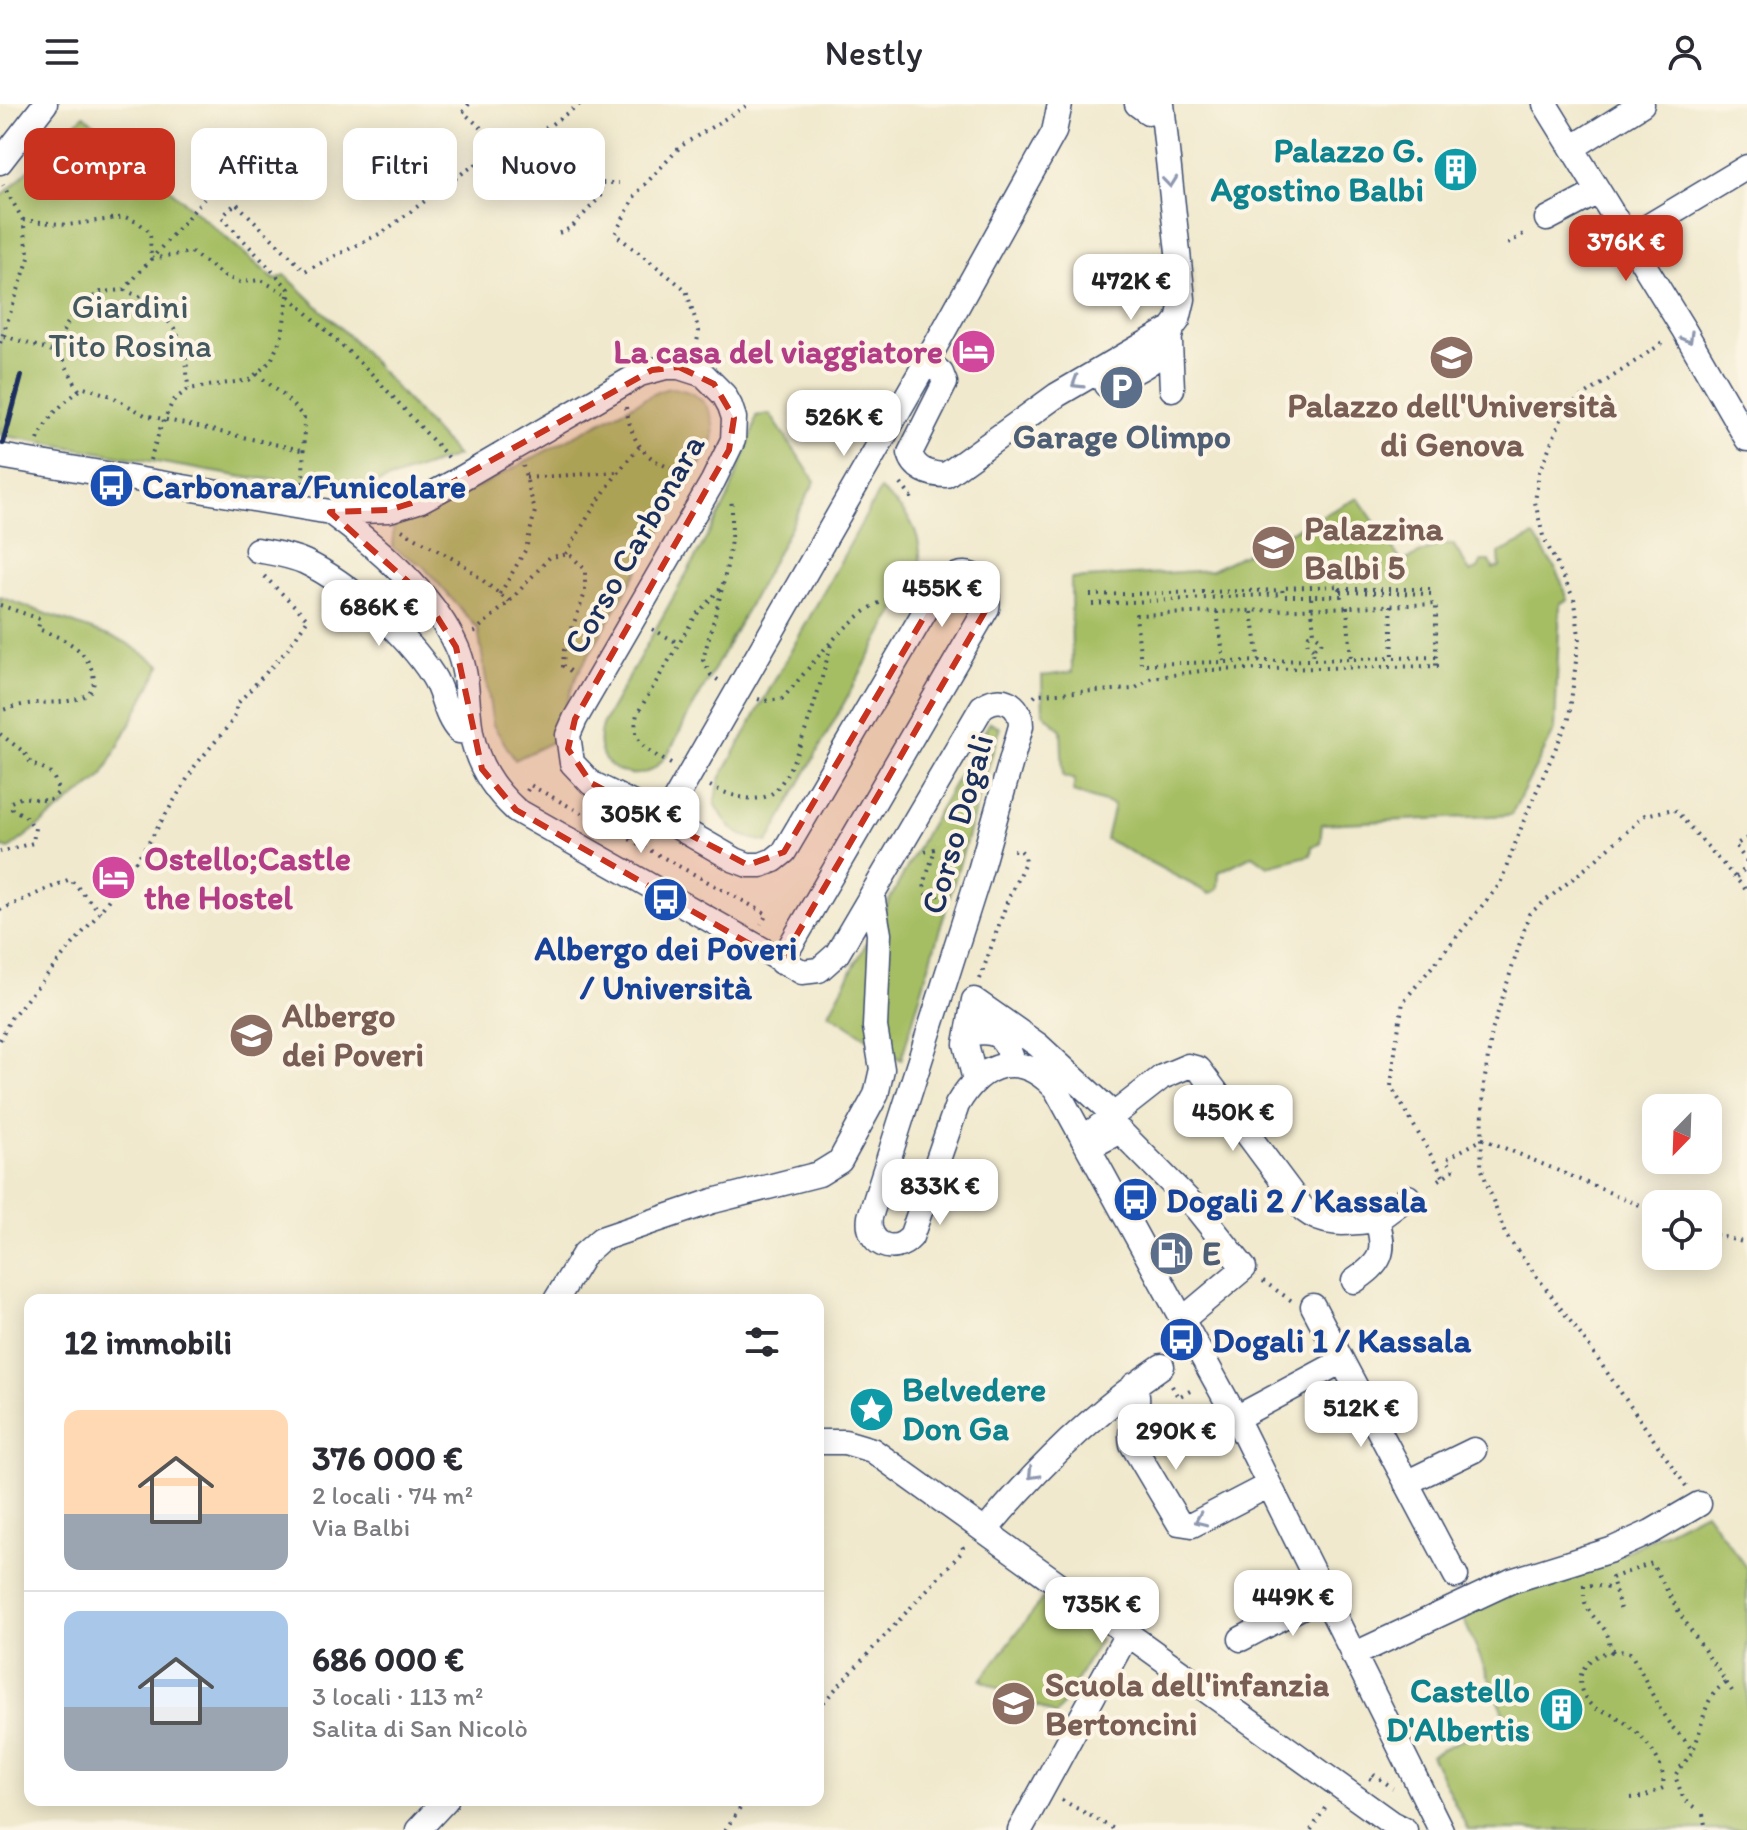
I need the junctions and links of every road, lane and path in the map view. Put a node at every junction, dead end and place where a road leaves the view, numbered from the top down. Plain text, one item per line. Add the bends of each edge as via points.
1 (45, 104) edge
2 (469, 104) edge
3 (580, 104) edge
4 (749, 104) edge
5 (1060, 104) edge
6 (1545, 104) edge
7 (1642, 104) edge
8 (1152, 109) edge
9 (481, 128) edge
10 (546, 128) edge
11 (1572, 148) junction
12 (0, 162) edge
13 (473, 166) edge
14 (1747, 167) edge
15 (0, 179) edge
16 (605, 183) edge
17 (619, 183) dead end
18 (1598, 192) junction
19 (203, 200) edge
20 (597, 200) edge
21 (1547, 219) dead end
22 (23, 220) junction
23 (559, 233) dead end
24 (1627, 239) junction
25 (151, 259) junction
26 (124, 290) junction
27 (289, 292) junction
28 (4, 336) junction
29 (1171, 336) junction
30 (1667, 340) dead end
31 (0, 343) edge
32 (59, 353) junction
33 (927, 361) junction
34 (692, 370) junction
35 (257, 374) junction
36 (622, 385) junction
37 (1106, 385) dead end
38 (188, 389) junction
39 (1172, 389) dead end
40 (79, 390) junction
41 (165, 419) junction
42 (1747, 439) edge
43 (518, 445) junction
44 (639, 447) junction
45 (305, 451) junction
46 (0, 456) edge
47 (29, 460) junction
48 (616, 472) junction
49 (465, 476) junction
50 (526, 478) junction
51 (713, 481) junction
52 (143, 482) junction
53 (303, 488) dead end
54 (371, 510) junction
55 (330, 512) junction
56 (257, 550) joint
57 (566, 555) junction
58 (721, 587) junction
59 (1340, 590) junction
60 (988, 592) junction
61 (1012, 592) dead end
62 (1282, 592) junction
63 (1435, 592) dead end
64 (500, 594) junction
65 (1090, 595) dead end
66 (1311, 596) junction
67 (931, 601) junction
68 (509, 602) junction
69 (1092, 604) dead end
70 (0, 605) edge
71 (1391, 605) junction
72 (1347, 607) junction
73 (1313, 608) junction
74 (1252, 610) junction
75 (1217, 612) junction
76 (1314, 634) junction
77 (832, 640) junction
78 (456, 647) junction
79 (1313, 649) junction
80 (1436, 657) junction
81 (1393, 658) junction
82 (1314, 659) junction
83 (1351, 659) junction
84 (1259, 661) junction
85 (1224, 662) junction
86 (592, 687) junction
87 (737, 693) junction
88 (0, 711) edge
89 (1019, 712) junction
90 (471, 732) junction
91 (0, 734) edge
92 (689, 774) junction
93 (516, 810) junction
94 (664, 819) junction
95 (1747, 838) edge
96 (0, 852) edge
97 (920, 854) dead end
98 (1025, 862) dead end
99 (1747, 864) edge
100 (967, 876) dead end
101 (1736, 877) junction
102 (1747, 891) edge
103 (872, 895) junction
104 (0, 910) edge
105 (100, 912) junction
106 (748, 944) junction
107 (781, 962) junction
108 (974, 1000) junction
109 (969, 1034) junction
110 (0, 1040) edge
111 (1014, 1065) junction
112 (975, 1080) junction
113 (1115, 1116) junction
114 (1483, 1139) junction
115 (1086, 1143) junction
116 (1408, 1197) dead end
117 (1642, 1206) edge
118 (1377, 1220) junction
119 (1722, 1237) edge
120 (1747, 1243) edge
121 (1354, 1281) dead end
122 (560, 1294) edge
123 (1313, 1306) dead end
124 (1182, 1320) junction
125 (1342, 1361) junction
126 (1162, 1366) dead end
127 (1134, 1385) junction
128 (1236, 1418) junction
129 (824, 1442) edge
130 (1474, 1450) dead end
131 (1406, 1483) junction
132 (1269, 1485) junction
133 (1699, 1504) joint
134 (985, 1531) junction
135 (960, 1542) dead end
136 (1456, 1576) dead end
137 (1584, 1586) junction
138 (1576, 1587) dead end
139 (1613, 1589) junction
140 (1324, 1595) junction
141 (1620, 1609) dead end
142 (1127, 1634) junction
143 (1241, 1639) dead end
144 (1609, 1649) junction
145 (1353, 1655) junction
146 (1726, 1683) junction
147 (1732, 1691) dead end
148 (824, 1701) edge
149 (1692, 1753) junction
150 (1043, 1789) junction
151 (1631, 1798) dead end
152 (440, 1806) edge
153 (742, 1806) edge
154 (1694, 1807) dead end
155 (1703, 1814) dead end
156 (1398, 1827) edge
157 (418, 1830) edge
158 (725, 1830) edge
159 (1020, 1830) edge
160 (1116, 1830) edge
161 (1441, 1830) edge
162 (1706, 1830) edge

1 - 12 street
2 - 9 path via 463,112
3 - 10 path
4 - 34 path via 681,146 636,194 615,234 686,290 699,331
5 - 33 street via 1054,132
6 - 11 street
7 - 11 street
8 -> 29 street via 1183,299
11 - 18 street
13 - 27 path via 383,232 305,271 236,203 222,217
14 - 24 street
15 - 22 path
16 - 17 path
18 - 21 street
18 - 24 street
19 - 25 path
20 - 23 path via 571,228
22 - 25 path via 77,225 125,217 150,232
22 - 28 path via 29,258
24 -> 42 street
25 - 26 path
25 - 27 path via 191,252 224,276 240,282 261,280
26 - 32 path via 101,292 76,308 60,337
26 - 38 path via 151,301 174,328 186,353
27 - 35 path via 282,335 271,361
27 - 49 path
28 - 31 path
28 - 32 path
29 -> 33 street via 1057,395 946,475 922,469 910,453 945,383
29 - 37 street via 1151,363
29 - 39 street
30 - 114 path via 1566,408 1539,472 1535,502 1540,526 1575,601 1579,637 1569,718 1500,884 1403,1002 1391,1086 1441,1178 1453,1170 1446,1159
32 - 40 path
33 - 87 street
34 - 36 street via 666,367
34 - 51 street, Corso Carbonara via 724,395 734,418 733,440
35 - 38 path via 249,380
35 - 45 path via 304,417
36 - 43 street
36 - 44 path via 629,426
38 - 41 path via 173,401
40 - 41 path via 97,391
40 - 47 path via 45,421
41 - 45 path
41 - 52 path
43 - 49 street
43 - 50 path
44 - 48 path
44 - 51 path via 662,466
45 - 53 path
46 - 47 street
47 - 52 street
48 - 50 path
48 - 57 path
49 - 54 street via 421,500
50 - 64 path via 535,511 526,549
51 - 58 path via 731,492 733,518
51 - 86 street, Corso Carbonara
52 - 55 street
54 - 55 street
54 - 64 path via 464,565
55 - 78 street via 370,541 424,596
56 - 90 street via 305,562 370,607 419,654 440,687 451,722 459,731
56 - 105 path via 251,558 266,580 308,619 237,704 234,719 195,766
57 - 68 path via 550,557
57 - 86 path via 585,569 585,593 563,666
58 - 87 path via 703,660 711,675
58 - 92 path via 684,634 634,727 652,754
59 - 62 path
59 - 63 path
59 - 66 path via 1341,596
60 - 61 street
60 - 67 street via 978,579 962,574 947,580
60 - 107 street, Corso Dogali via 987,608
62 - 65 path
62 - 66 path
62 - 69 path
64 - 68 path
66 - 73 path
67 - 77 path via 914,593 888,597
67 - 94 street via 784,852 761,865 748,865
68 - 78 path
70 - 88 path via 40,619 38,629 68,641 91,667 94,682 76,701
71 - 72 path
71 - 80 path via 1436,604
71 - 81 path
72 - 73 path
72 - 83 path
73 - 74 path
73 - 76 path
74 - 75 path
74 - 84 path
75 - 85 path
75 - 85 path via 1136,615 1141,664
76 - 79 path via 1307,639
76 - 79 path via 1322,640
77 - 87 path via 782,699 764,701
77 - 92 path via 803,733 779,787 752,799
78 - 90 street
79 - 82 path
80 - 81 path
80 - 89 path via 1438,666 1207,670 1152,678 1134,689 1037,694
81 - 83 path
82 - 83 path
82 - 84 path
84 - 85 path
86 - 94 street, Corso Carbonara via 568,735 572,763 591,783
87 - 92 street
89 - 103 street, Corso Dogali via 1002,700 982,707
89 - 112 street, Corso Dogali via 1021,726 978,878 870,1217 870,1231 879,1243 900,1246 911,1237 957,1105
90 - 93 street via 482,769
91 - 96 path via 32,765 44,767 57,780 58,793 48,801 22,797 11,802 12,809 35,828 33,843
92 - 94 street
93 - 106 street
93 - 106 path via 530,785 767,914
95 - 99 path via 1735,845
97 - 100 path via 935,849 924,885 929,900 950,875
98 - 108 path
99 - 101 path
101 - 102 path
101 - 114 path via 1674,809 1645,815 1529,914 1492,1031
103 - 107 street, Corso Dogali via 837,954 819,970 802,972
103 - 122 street via 879,934 875,1027 882,1069 876,1095 840,1161 819,1174 713,1201 601,1239 584,1254
104 - 105 path via 70,879
105 - 110 path via 11,1018
106 - 107 street
108 - 109 street
108 - 113 street via 1038,1045
109 - 111 street via 996,1034 1008,1046
109 - 112 street via 966,1044
111 - 112 street
111 - 115 street via 1041,1072
113 - 115 street
113 - 118 street via 1162,1077 1193,1066 1207,1077 1304,1210 1328,1223
114 - 117 path
114 - 133 path via 1481,1167 1505,1234
115 - 124 street
115 - 124 street via 1120,1131 1197,1209 1244,1268
116 - 118 street
118 - 121 street via 1379,1261
119 - 120 path
123 - 125 street
124 - 128 street
125 - 128 street
125 - 131 street
126 - 127 street
132 -> 127 street via 1192,1525 1179,1523 1132,1444
127 -> 134 street via 1055,1452
128 - 132 street
129 - 134 street via 872,1450
130 - 131 street
131 - 136 street
132 - 140 street
133 - 145 street via 1611,1550 1511,1581
134 - 142 street
135 - 148 path via 961,1553
137 - 138 path
137 - 139 path
137 - 144 path via 1585,1604 1605,1630
139 - 141 path
139 - 146 path via 1612,1578 1652,1563
140 - 143 street
140 - 145 street
142 - 150 street
142 - 156 street
144 - 149 path via 1630,1653 1663,1715
144 - 151 path via 1585,1663 1580,1683 1584,1695 1651,1749 1664,1779 1663,1788
145 - 161 street
146 - 147 path
146 - 149 path via 1713,1692
149 - 154 path via 1675,1776 1684,1800
150 - 159 street
150 - 160 path
152 - 157 street
153 - 158 path
155 - 162 path

